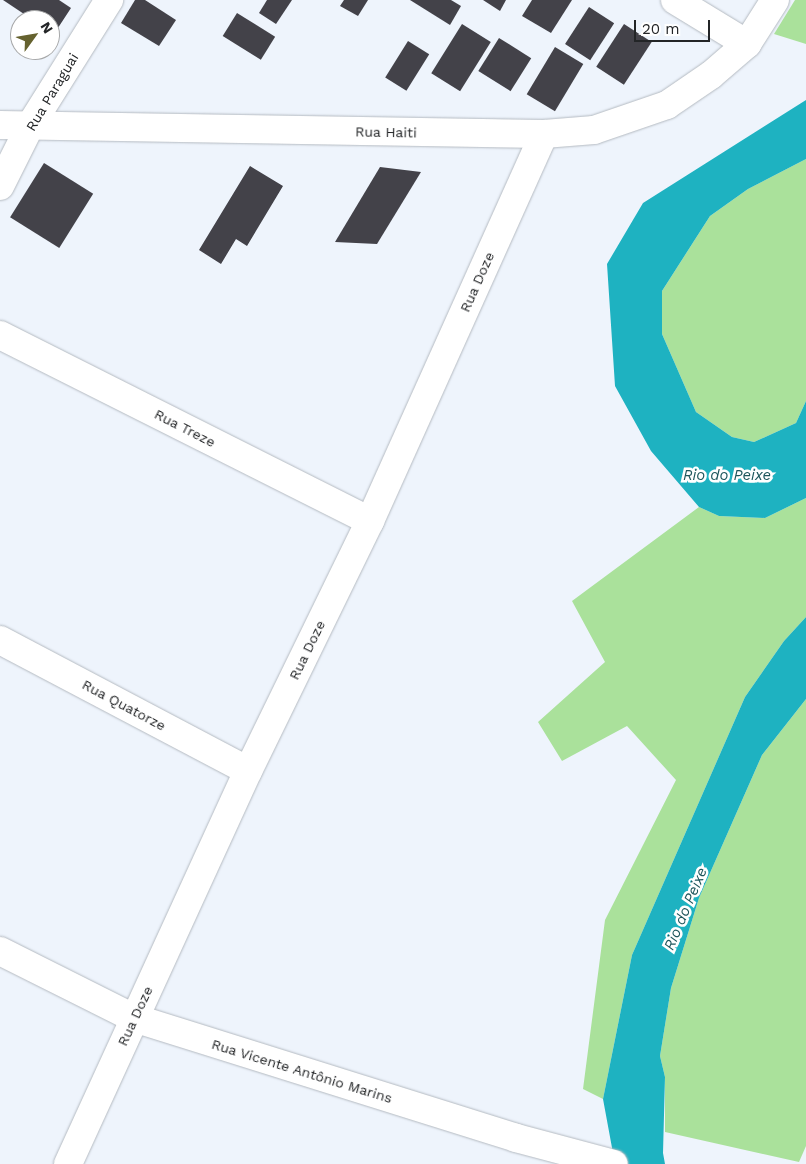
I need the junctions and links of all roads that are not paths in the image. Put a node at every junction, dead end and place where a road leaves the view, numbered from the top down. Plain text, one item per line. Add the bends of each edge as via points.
1 (109, 0) edge
2 (675, 0) edge
3 (775, 0) edge
4 (748, 44) junction
5 (0, 125) edge
6 (30, 126) junction
7 (544, 134) junction
8 (0, 186) edge
9 (0, 335) edge
10 (370, 521) junction
11 (0, 640) edge
12 (248, 771) junction
13 (0, 950) edge
14 (134, 1018) junction
15 (68, 1164) edge
16 (614, 1164) edge

1 - 6 street, Rua Paraguai
2 - 4 street
3 - 4 street, Rua Haiti
4 - 7 street, Rua Haiti via 711,76 667,105 594,130
5 - 6 street, Rua Haiti
6 - 7 street, Rua Haiti
6 - 8 street, Rua Paraguai
7 - 10 street, Rua Doze
9 - 10 street, Rua Treze
10 - 12 street, Rua Doze
11 - 12 street, Rua Quatorze
12 - 14 street, Rua Doze
13 - 14 street, Rua Vicente Antônio Marins
14 - 15 street, Rua Doze
14 - 16 street, Rua Vicente Antônio Marins via 516,1138

